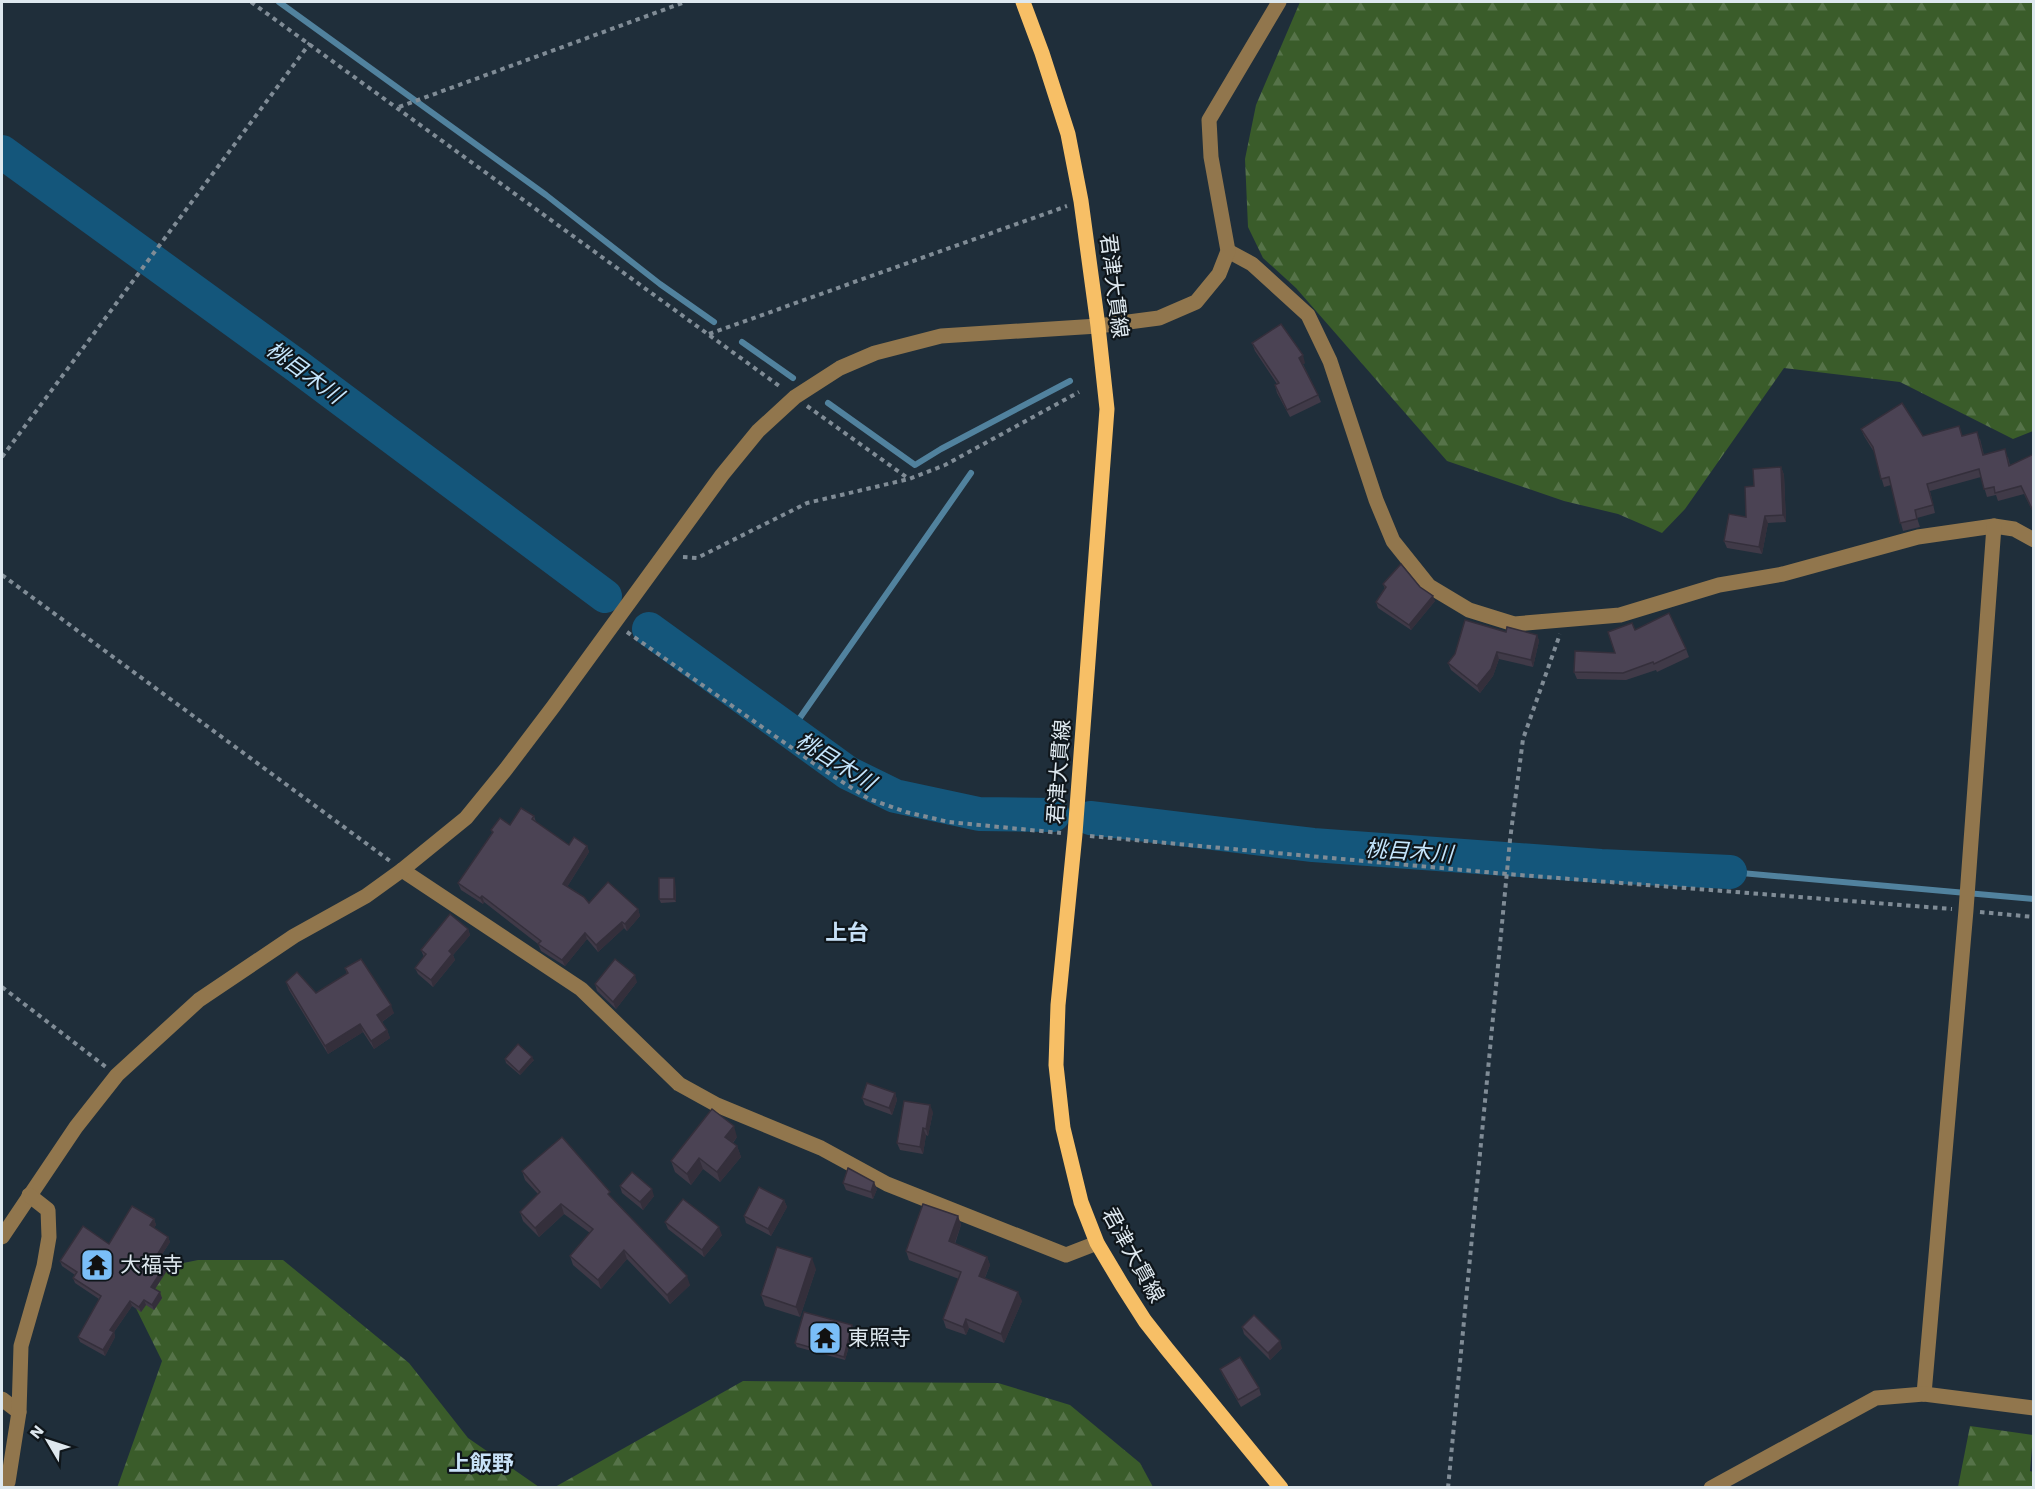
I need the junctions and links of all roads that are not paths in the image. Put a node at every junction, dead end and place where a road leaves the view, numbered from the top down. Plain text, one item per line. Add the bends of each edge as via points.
1 (1023, 2) edge
2 (1279, 2) edge
3 (1228, 251) junction
4 (1098, 326) junction
5 (1994, 526) junction
6 (2034, 540) edge
7 (402, 870) junction
8 (29, 1196) junction
9 (2, 1237) edge
10 (1097, 1243) junction
11 (1924, 1394) junction
12 (2, 1399) edge
13 (2034, 1408) edge
14 (19, 1412) junction
15 (6, 1488) edge
16 (1281, 1488) edge
17 (1711, 1488) edge

1 - 4 main road, 君津大貫線 via 1068,134 1082,201
2 - 3 street via 1209,120 1211,157
3 - 4 street via 1219,274 1196,302 1159,318
3 - 5 street via 1252,264 1308,315 1330,361 1393,541 1429,586 1469,610 1514,624 1620,615 1719,585 1783,574 1918,537
4 - 7 street via 941,336 875,353 840,368 795,397 758,431 722,475 553,707 466,818
4 - 10 main road, 君津大貫線 via 1107,409 1056,1065 1063,1128 1081,1202
5 - 6 street via 2014,529
5 - 11 street
7 - 8 street via 199,1000 117,1075 76,1126
7 - 10 street via 581,989 679,1084 717,1105 821,1148 887,1184 1029,1242 1066,1255
8 - 9 street
8 - 14 street via 48,1210 49,1237 21,1346
10 - 16 main road, 君津大貫線 via 1145,1321
11 - 13 street
11 - 17 street via 1876,1398
12 - 14 street
14 - 15 street

